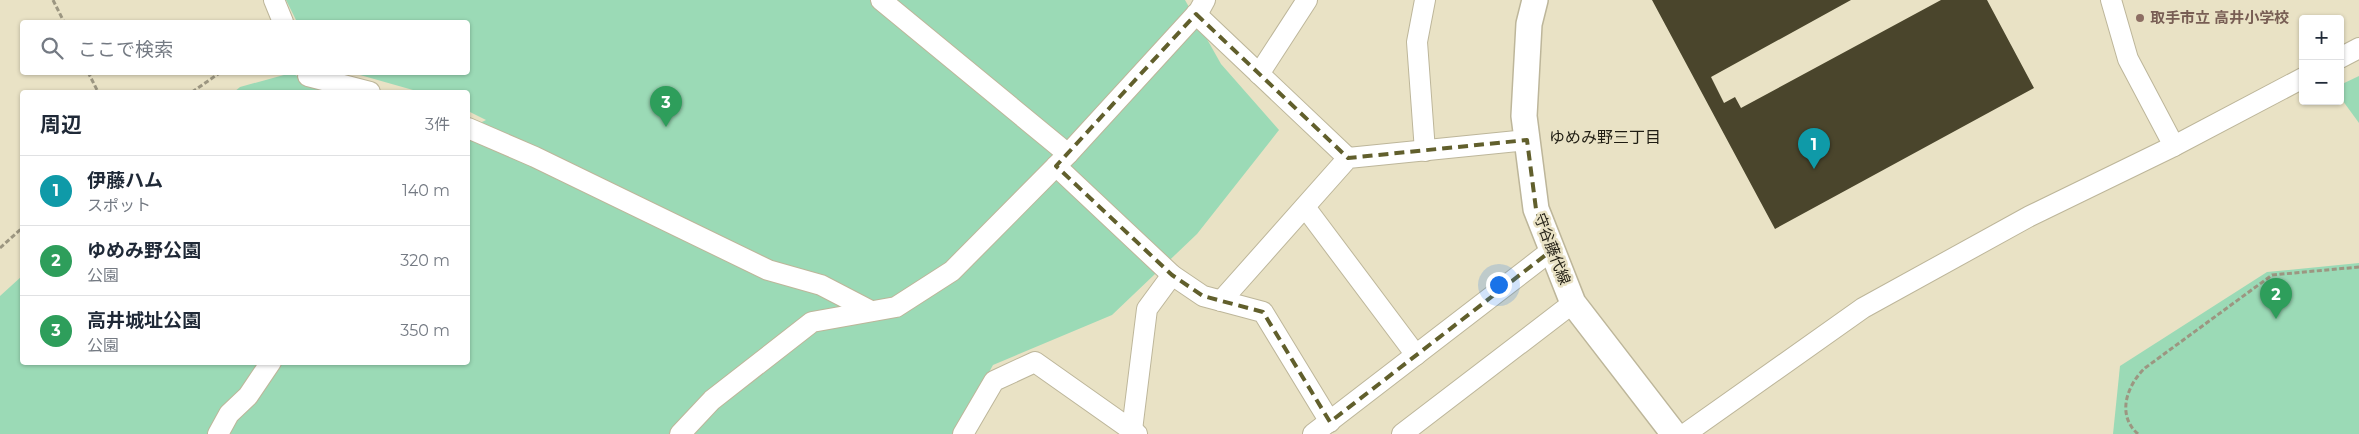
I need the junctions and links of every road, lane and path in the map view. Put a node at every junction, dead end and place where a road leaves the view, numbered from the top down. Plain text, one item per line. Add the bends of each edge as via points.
1 (53, 0) edge
2 (274, 0) edge
3 (881, 0) edge
4 (1307, 0) edge
5 (1426, 0) edge
6 (1535, 0) edge
7 (2111, 0) edge
8 (1200, 7) edge
9 (63, 20) edge
10 (282, 20) edge
11 (2359, 48) edge
12 (2344, 56) edge
13 (1259, 74) junction
14 (90, 75) edge
15 (217, 75) edge
16 (308, 80) edge
17 (2299, 80) edge
18 (97, 90) edge
19 (195, 90) edge
20 (360, 90) edge
21 (470, 129) edge
22 (1527, 140) junction
23 (2174, 146) junction
24 (1425, 150) junction
25 (1348, 158) junction
26 (1062, 160) junction
27 (1305, 207) junction
28 (20, 230) edge
29 (0, 248) edge
30 (1552, 250) junction
31 (2359, 268) edge
32 (1172, 275) junction
33 (1221, 301) junction
34 (1573, 303) junction
35 (871, 311) junction
36 (1416, 355) junction
37 (269, 365) edge
38 (1330, 422) junction
39 (1134, 432) edge
40 (218, 434) edge
41 (680, 434) edge
42 (963, 434) edge
43 (1313, 434) edge
44 (1402, 434) edge
45 (1674, 434) edge
46 (1685, 434) edge
47 (2138, 434) edge

1 - 9 path
2 - 10 street
3 - 26 street
4 - 13 street
5 - 24 street via 1417,42
6 - 22 main road, 守谷藤代線 via 1530,24 1524,107
7 - 23 street via 2128,59
8 - 13 street
8 - 26 street
11 - 12 street
13 - 25 street
14 - 18 path
15 - 19 path
16 - 20 street
17 - 23 street
21 - 35 street via 768,270 821,285
22 - 24 street
22 - 30 main road, 守谷藤代線 via 1536,209
23 - 46 street via 2030,216 1863,308
24 - 25 street
25 - 27 street
26 - 32 street
26 - 35 street via 952,271 896,307
27 - 33 street
27 - 36 street
28 - 29 path
30 - 34 main road, 守谷藤代線
30 - 36 street
31 - 47 path via 2272,275 2145,368 2130,387 2126,399 2126,415
32 - 33 street via 1202,296
32 - 39 street via 1147,309
33 - 38 street via 1263,312
34 - 44 street
34 - 45 main road, 守谷藤代線
35 - 41 street via 812,322 712,400
36 - 38 street
37 - 40 street via 248,396 229,414
38 - 43 street
39 - 42 street via 1034,362 994,381

